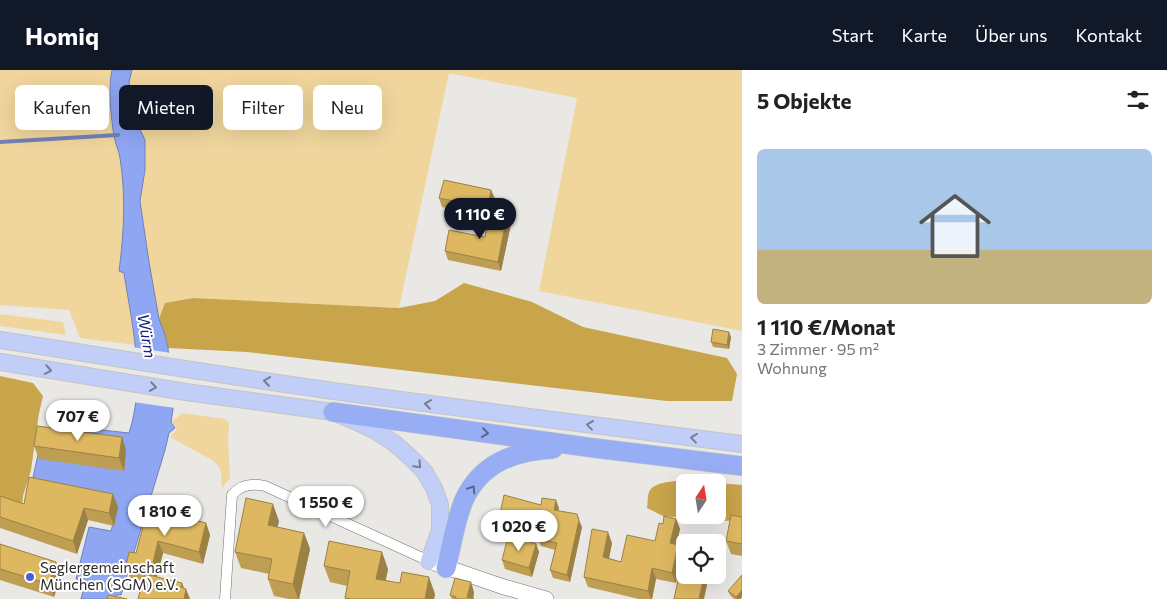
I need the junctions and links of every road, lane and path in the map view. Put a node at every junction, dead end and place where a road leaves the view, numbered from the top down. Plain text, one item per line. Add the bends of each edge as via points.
1 (0, 340) edge
2 (0, 362) edge
3 (333, 412) junction
4 (742, 444) edge
5 (594, 448) junction
6 (742, 466) edge
7 (438, 564) junction
8 (225, 599) edge
9 (546, 599) edge

4 -> 1 main road via 348,393
2 -> 3 main road
3 -> 5 highway
3 -> 7 main road via 380,435 424,471 440,505
5 - 6 highway
7 -> 5 highway via 465,500 477,481 494,464 539,450
7 - 8 street via 265,486 249,485 232,495
7 - 9 main road

